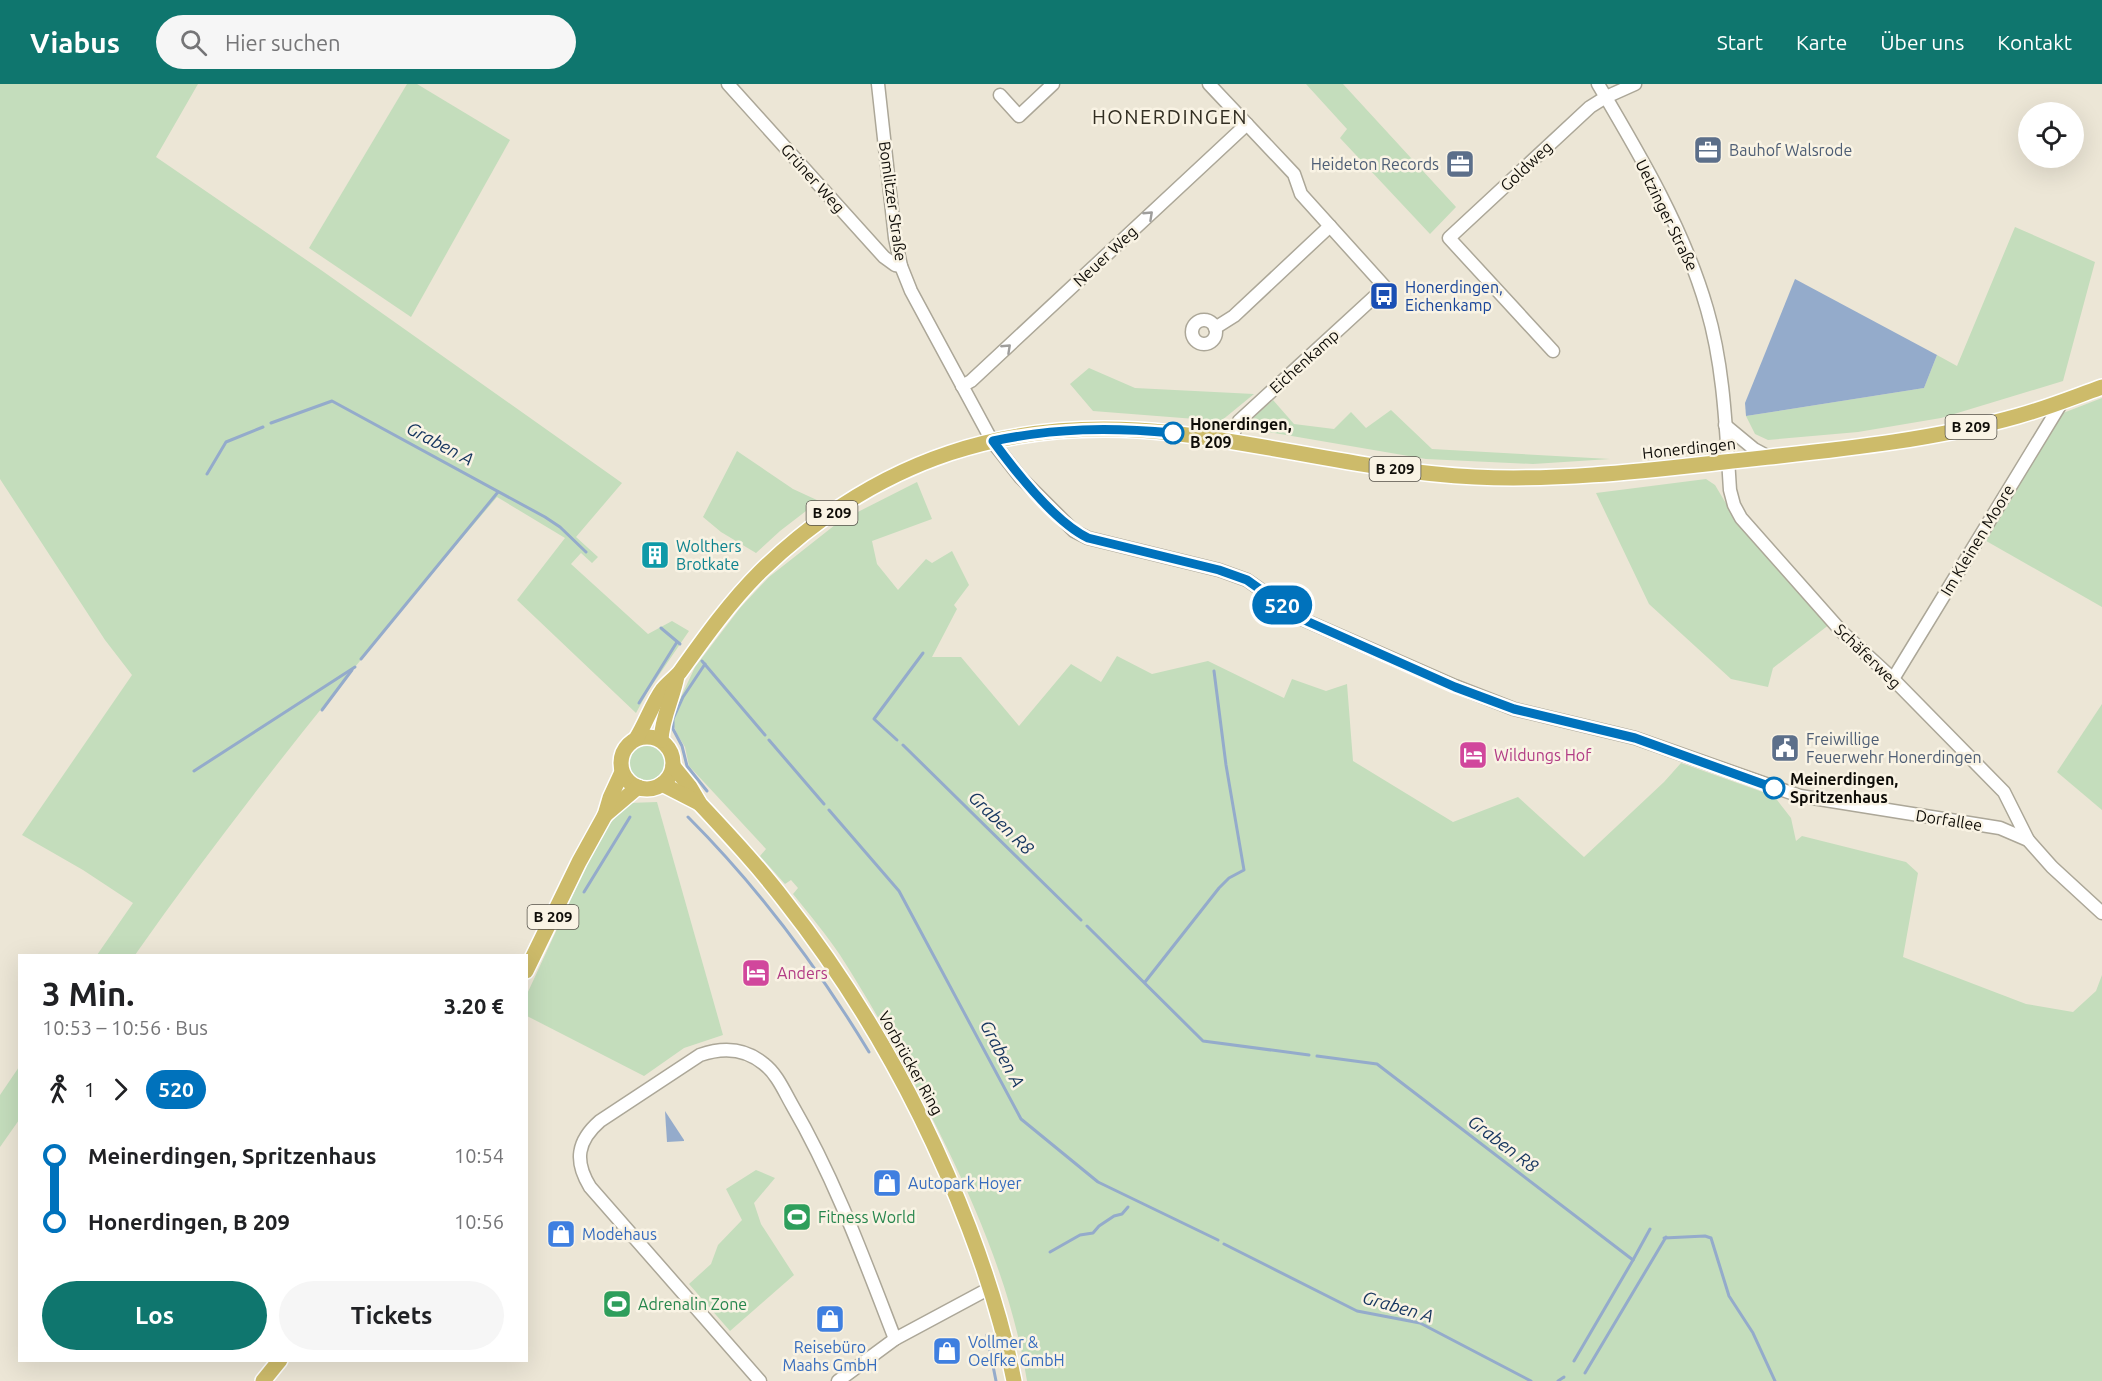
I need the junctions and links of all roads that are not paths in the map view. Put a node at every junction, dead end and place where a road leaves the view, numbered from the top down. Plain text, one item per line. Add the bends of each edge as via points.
1 (728, 84) edge
2 (878, 84) edge
3 (1053, 84) edge
4 (1209, 84) edge
5 (1598, 84) edge
6 (1635, 84) edge
7 (1000, 95) dead end
8 (1606, 97) junction
9 (1247, 124) junction
10 (1330, 226) junction
11 (902, 266) junction
12 (1215, 328) dead end
13 (1553, 351) dead end
14 (963, 386) junction
15 (2102, 387) edge
16 (2062, 402) junction
17 (1725, 425) junction
18 (993, 441) junction
19 (1232, 442) junction
20 (1768, 457) junction
21 (1728, 462) junction
22 (677, 676) junction
23 (1893, 679) junction
24 (636, 739) junction
25 (661, 740) junction
26 (673, 766) junction
27 (622, 772) junction
28 (662, 784) junction
29 (638, 787) junction
30 (700, 804) junction
31 (2011, 806) junction
32 (605, 815) junction
33 (2000, 828) junction
34 (2028, 840) junction
35 (2102, 913) edge
36 (528, 967) edge
37 (990, 1288) junction
38 (895, 1338) junction
39 (278, 1362) edge
40 (844, 1379) edge
41 (263, 1381) edge
42 (760, 1381) edge
43 (1014, 1381) edge

1 - 11 street, Grüner Weg via 884,257
2 - 11 street, Bomlitzer Straße via 895,238
3 - 7 street via 1019,116
4 - 9 street
5 - 8 street, Uetzinger Straße
6 - 8 street, Goldweg
8 - 13 street, Goldweg via 1590,107 1449,238
8 - 17 street, Uetzinger Straße via 1668,210 1698,281 1711,324
9 - 10 street via 1294,174 1301,194
14 -> 9 street, Neuer Weg
10 - 12 street via 1234,316
10 - 19 street, Eichenkamp via 1385,287 1239,421
11 - 14 street, Bomlitzer Straße via 923,316
14 - 18 street, Bomlitzer Straße
15 - 16 main road, Honerdingen / B 209
16 - 20 main road, Honerdingen / B 209 via 2015,417 1918,437
16 - 23 street, Im Kleinen Moore
17 - 20 street
17 - 21 street, Uetzinger Straße
18 - 19 main road, B 209 via 1051,430 1117,429
18 - 22 main road, B 209 via 908,468 841,506 757,575 710,629
18 - 33 street, Dorfallee via 1021,478 1074,531 1247,580 1302,619 1504,706 1635,738 1800,796
19 - 21 main road, Honerdingen / B 209 via 1399,470 1476,477 1580,476
20 - 21 main road, Honerdingen / B 209
21 - 23 street, Schäferweg via 1730,490 1741,518 1842,632
22 - 24 main road, B 209 via 663,688
22 - 25 main road, B 209 via 661,727
23 - 31 street, Schäferweg via 2004,792
24 - 25 main road via 649,736
24 - 27 main road, B 209 via 624,749
25 - 26 main road via 671,752
26 - 28 main road
26 - 30 main road, Vorbrücker Ring
27 - 29 main road
27 - 32 main road, B 209
28 - 29 main road via 651,789
28 - 30 main road, Vorbrücker Ring
29 - 32 main road, B 209
30 - 37 main road, Vorbrücker Ring via 789,905 865,1016 933,1142
31 - 33 street
31 - 34 street, Schäferweg
32 - 36 main road, B 209
33 - 34 street, Dorfallee
34 - 35 street, Dorfallee
37 - 38 street
37 - 43 main road, Vorbrücker Ring
38 - 40 street
38 - 42 street via 814,1145 772,1071 740,1051 700,1054 589,1130 583,1141 580,1167 590,1187
39 - 41 main road

